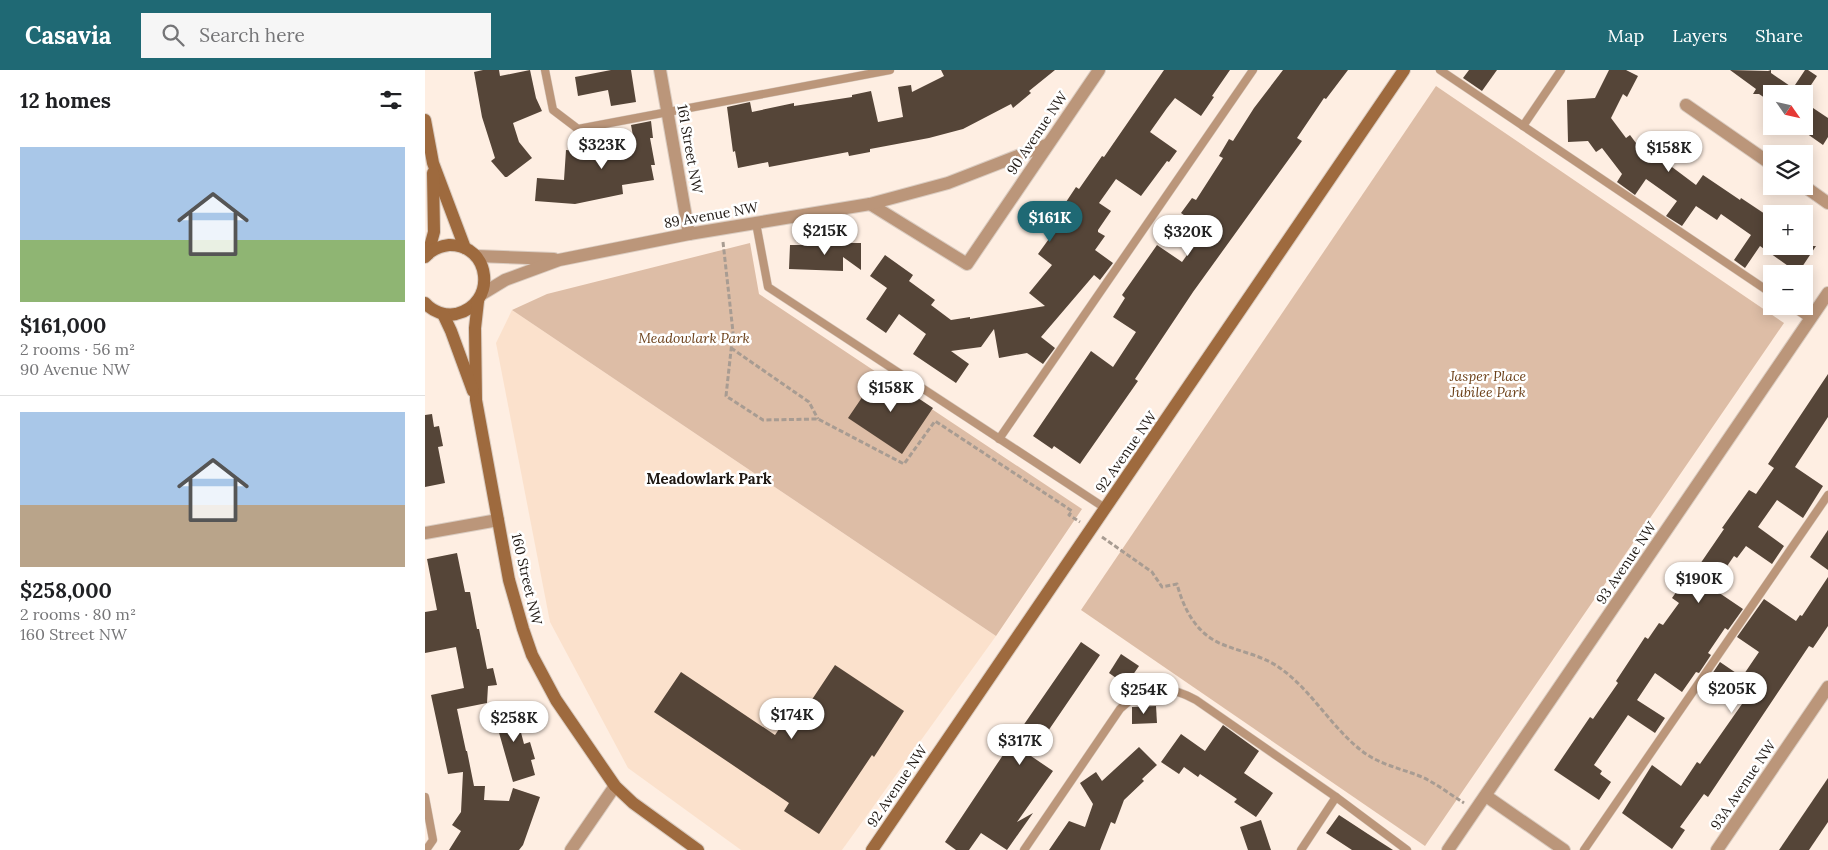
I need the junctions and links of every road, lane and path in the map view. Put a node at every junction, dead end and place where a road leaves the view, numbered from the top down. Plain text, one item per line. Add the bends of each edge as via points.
1 (545, 70) edge
2 (660, 70) edge
3 (890, 70) edge
4 (1099, 70) edge
5 (1253, 70) edge
6 (1404, 70) edge
7 (1439, 70) edge
8 (1561, 70) edge
9 (1686, 105) dead end
10 (669, 112) junction
11 (425, 120) edge
12 (1523, 126) junction
13 (1046, 145) junction
14 (1763, 158) edge
15 (433, 163) junction
16 (1813, 192) edge
17 (1828, 203) edge
18 (870, 204) junction
19 (756, 223) junction
20 (721, 230) junction
21 (689, 234) junction
22 (465, 248) junction
23 (426, 255) edge
24 (476, 256) junction
25 (559, 260) junction
26 (1763, 288) edge
27 (1828, 293) edge
28 (480, 298) junction
29 (425, 303) edge
30 (443, 314) junction
31 (1804, 315) edge
32 (1810, 319) junction
33 (731, 348) junction
34 (476, 400) junction
35 (818, 418) junction
36 (999, 439) junction
37 (1828, 495) edge
38 (1105, 508) junction
39 (498, 520) junction
40 (1091, 529) junction
41 (425, 533) edge
42 (1828, 688) edge
43 (615, 786) junction
44 (1485, 796) junction
45 (425, 797) edge
46 (1336, 797) junction
47 (1475, 811) junction
48 (426, 850) edge
49 (571, 850) edge
50 (698, 850) edge
51 (872, 850) edge
52 (1024, 850) edge
53 (1301, 850) edge
54 (1407, 850) edge
55 (1448, 850) edge
56 (1565, 850) edge
57 (1584, 850) edge
58 (1717, 850) edge

1 - 10 lane via 553,110 578,129
2 - 10 street, 161 Street NW
3 - 10 lane
4 - 13 street, 90 Avenue NW
5 - 36 lane
6 - 38 street, 92 Avenue NW
7 - 12 lane
8 - 12 lane
9 - 14 street
10 - 21 street, 161 Street NW
11 - 15 street
12 - 26 lane
13 - 18 street, 89 Avenue NW via 948,183
13 - 18 street, 90 Avenue NW via 967,264
15 - 22 street
15 - 23 street via 434,232
16 - 17 street
18 - 19 street, 89 Avenue NW
19 - 20 street, 89 Avenue NW
19 - 36 lane via 768,286
20 - 21 street, 89 Avenue NW
20 - 33 path via 733,332
21 - 25 street, 89 Avenue NW
22 - 23 street via 446,246
22 - 24 street
24 - 25 street, 89 Avenue NW
24 - 28 street, 160 Street NW via 485,274
25 - 28 street, 89 Avenue NW via 505,280
27 - 32 street, 93 Avenue NW
28 - 30 street via 463,312
28 - 34 street, 160 Street NW via 475,328
29 - 30 street
30 - 34 street, 160 Street NW
31 - 32 lane
32 - 44 street, 93 Avenue NW
33 - 35 path via 809,402
33 - 35 path via 726,396 763,420
34 - 39 street, 160 Street NW
35 - 40 path via 904,464 935,421 1072,512 1069,515
36 - 38 lane
37 - 57 lane
38 - 40 street, 92 Avenue NW
39 - 41 street
39 - 43 street, 160 Street NW via 515,604 532,655 556,700
40 - 47 path via 1153,572 1162,587 1177,584 1188,614 1210,638 1277,666 1367,754 1423,778
40 - 51 street, 92 Avenue NW
42 - 58 street, 93A Avenue NW
43 - 49 street
43 - 50 street, 160 Street NW
44 - 47 street, 93 Avenue NW
44 - 56 street
45 - 48 lane via 433,840
46 - 52 lane via 1196,700 1177,691 1153,690 1134,696 1120,710
46 - 53 lane
46 - 54 lane
47 - 55 street, 93 Avenue NW

